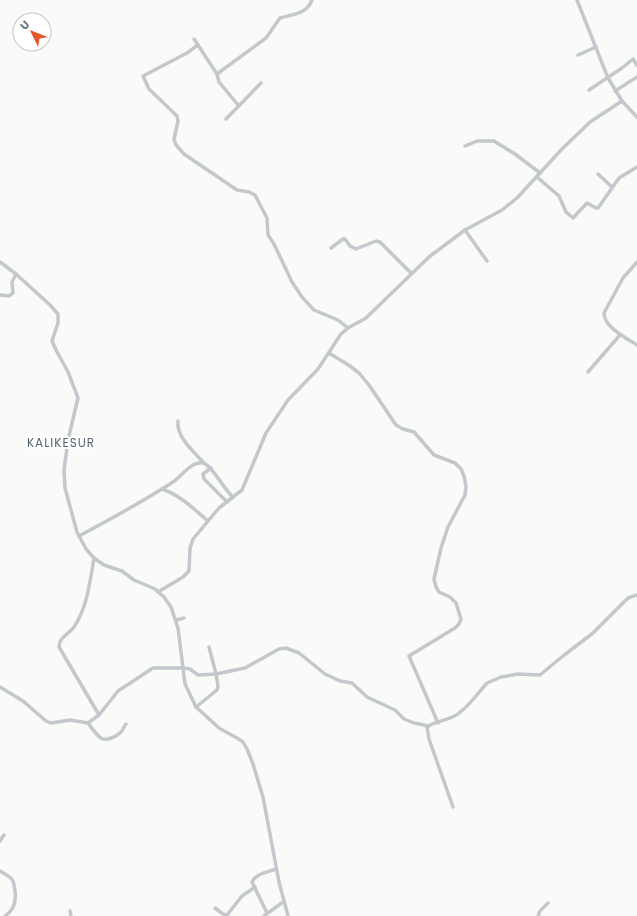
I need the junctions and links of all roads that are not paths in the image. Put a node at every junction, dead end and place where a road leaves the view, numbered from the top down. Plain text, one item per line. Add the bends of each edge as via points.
1 (312, 0) edge
2 (577, 0) edge
3 (194, 38) dead end
4 (198, 45) junction
5 (596, 47) junction
6 (578, 55) dead end
7 (637, 56) edge
8 (633, 59) junction
9 (637, 65) edge
10 (217, 74) junction
11 (637, 76) edge
12 (608, 78) junction
13 (261, 83) dead end
14 (589, 90) dead end
15 (615, 91) junction
16 (622, 101) junction
17 (239, 106) junction
18 (637, 117) edge
19 (226, 119) dead end
20 (465, 146) dead end
21 (637, 167) edge
22 (598, 174) dead end
23 (539, 175) junction
24 (612, 187) junction
25 (464, 230) junction
26 (331, 248) dead end
27 (487, 261) dead end
28 (0, 262) edge
29 (637, 262) edge
30 (411, 273) junction
31 (16, 274) junction
32 (0, 295) edge
33 (348, 328) junction
34 (620, 335) junction
35 (637, 345) edge
36 (329, 353) junction
37 (588, 372) dead end
38 (178, 421) dead end
39 (204, 463) junction
40 (210, 468) junction
41 (162, 489) junction
42 (233, 497) junction
43 (227, 502) junction
44 (208, 521) junction
45 (79, 536) junction
46 (94, 558) junction
47 (158, 592) junction
48 (637, 595) edge
49 (184, 618) dead end
50 (176, 620) junction
51 (209, 647) dead end
52 (184, 668) junction
53 (216, 674) junction
54 (0, 687) edge
55 (196, 707) junction
56 (99, 715) junction
57 (438, 722) junction
58 (88, 723) junction
59 (126, 724) dead end
60 (429, 726) junction
61 (453, 807) dead end
62 (4, 834) dead end
63 (0, 841) edge
64 (276, 870) junction
65 (0, 871) edge
66 (255, 887) junction
67 (283, 902) junction
68 (548, 903) dead end
69 (215, 908) dead end
70 (70, 911) dead end
71 (266, 915) edge
72 (5, 916) edge
73 (71, 916) edge
74 (288, 916) edge
75 (538, 916) edge

1 - 10 street via 304,11 280,18 266,38
2 - 5 street
3 - 4 street
4 - 10 street
4 - 33 street via 143,76 149,89 178,116 174,139 176,145 184,154 234,188 255,195 267,218 268,235 302,297 314,310 338,320
5 - 6 street
5 - 12 street
7 - 8 street
8 - 9 street
8 - 12 street
10 - 17 street via 219,82
11 - 15 street
12 - 14 street
12 - 15 street
13 - 17 street
15 - 16 street
16 - 18 street
16 - 23 street via 590,122
17 - 19 street
20 - 23 street via 494,140
21 - 24 street via 619,178
22 - 24 street
23 - 24 street via 559,196 566,212 573,218 587,202 598,208
23 - 25 street via 502,210
25 - 27 street
25 - 30 street
26 - 30 street via 343,239 356,249 376,241 380,242
28 - 31 street
29 - 34 street via 623,278 604,313 604,320
30 - 33 street via 366,318
31 - 32 street via 12,282 13,293 10,296
31 - 45 street via 58,314 52,341 78,398 68,440 64,488
33 - 36 street
34 - 35 street
34 - 37 street
36 - 42 street via 318,369 288,400 266,433 244,487
36 - 57 street via 359,373 396,425 414,432 434,455 455,463 464,476 465,494 448,527 434,579 439,592 456,602 461,619 455,628 409,656
38 - 39 street via 180,433
39 - 40 street
39 - 41 street via 194,465
40 - 42 street via 228,494
40 - 43 street via 204,474 204,479
41 - 44 street via 187,502
41 - 45 street
42 - 43 street
43 - 44 street
44 - 47 street via 193,539 189,571 183,578
45 - 46 street
46 - 47 street
46 - 56 street via 89,592 74,627 61,639 59,647
47 - 50 street via 171,607
48 - 57 street via 628,598 593,633 540,675 518,674 492,680 460,713
49 - 50 street
50 - 52 street
51 - 53 street
52 - 53 street via 198,675
52 - 55 street via 185,684
52 - 56 street via 149,670 118,691
53 - 55 street via 218,688
53 - 60 street via 245,668 279,649 286,648 299,653 325,674 352,683 367,697 395,710 404,719
54 - 58 street via 23,701 46,721 51,723 70,720
55 - 64 street via 219,728 243,742 247,749 262,797
56 - 58 street
57 - 60 street
58 - 59 street via 100,738 106,740 121,732
60 - 61 street via 429,739
62 - 63 street
64 - 66 street via 255,877 252,882
64 - 67 street
65 - 72 street via 13,880 14,885 14,907
66 - 69 street via 242,896 227,915
66 - 71 street
67 - 71 street
67 - 74 street
68 - 75 street
70 - 73 street

